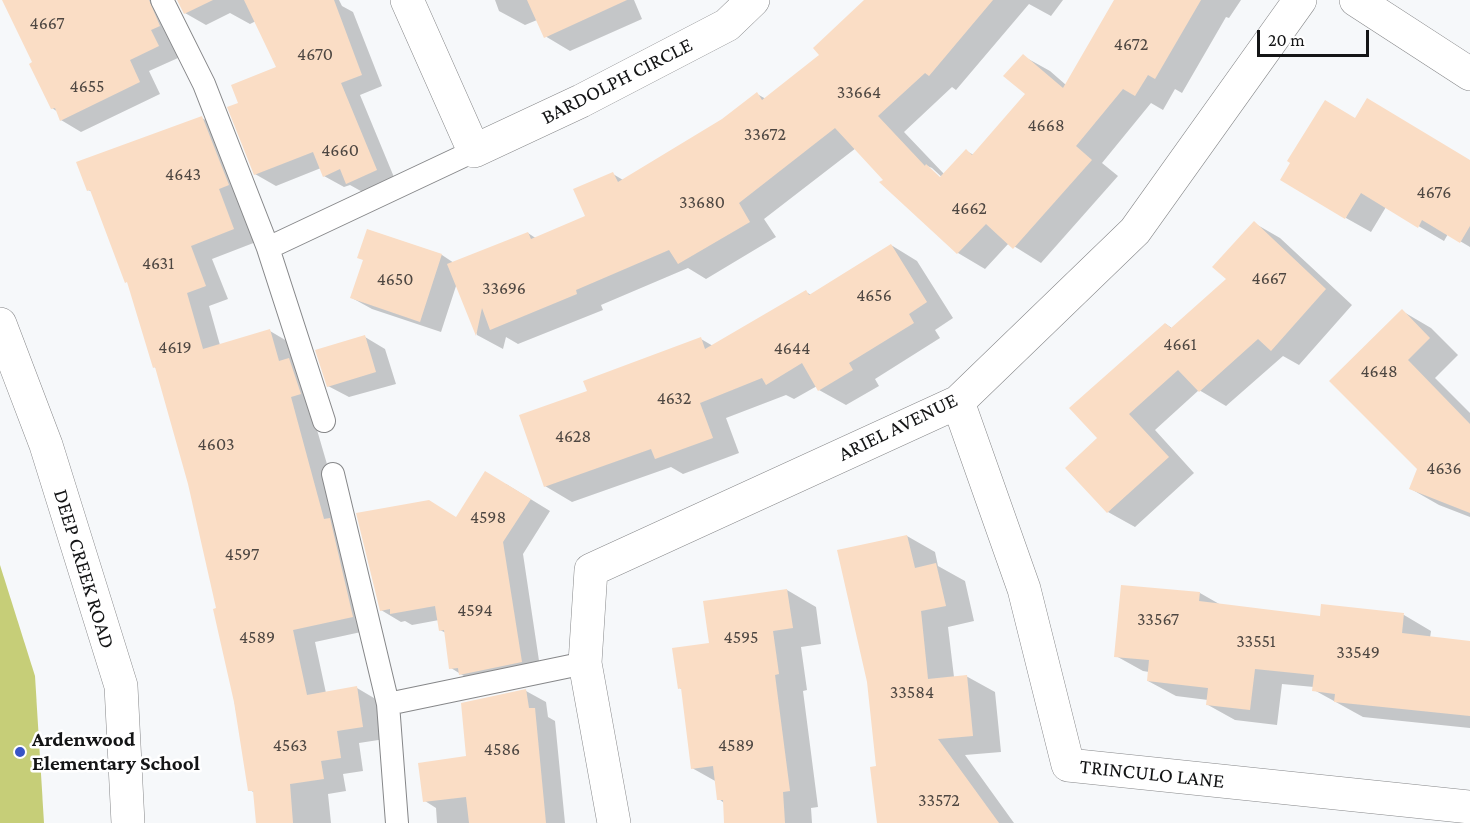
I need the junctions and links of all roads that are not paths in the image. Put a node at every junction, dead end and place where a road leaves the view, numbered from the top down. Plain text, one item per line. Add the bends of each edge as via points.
1 (162, 0) edge
2 (407, 0) edge
3 (753, 0) edge
4 (1300, 0) edge
5 (1356, 0) edge
6 (1470, 74) edge
7 (474, 152) junction
8 (268, 248) junction
9 (0, 324) edge
10 (958, 402) junction
11 (324, 421) dead end
12 (333, 474) dead end
13 (585, 663) junction
14 (388, 704) junction
15 (1470, 807) edge
16 (128, 823) edge
17 (397, 823) edge
18 (614, 823) edge

1 - 8 lane via 204,84
2 - 7 street
3 - 7 street, BARDOLPH CIRCLE via 727,25
4 - 10 street, ARIEL AVENUE via 1135,231
5 - 6 street
7 - 8 lane
8 - 11 lane
9 - 16 street, DEEP CREEK ROAD via 45,445 121,686
10 - 13 street, ARIEL AVENUE via 591,570
10 - 15 street, TRINCULO LANE via 1024,589 1068,765
12 - 14 lane
13 - 14 lane
13 - 18 street, ARIEL AVENUE
14 - 17 lane

